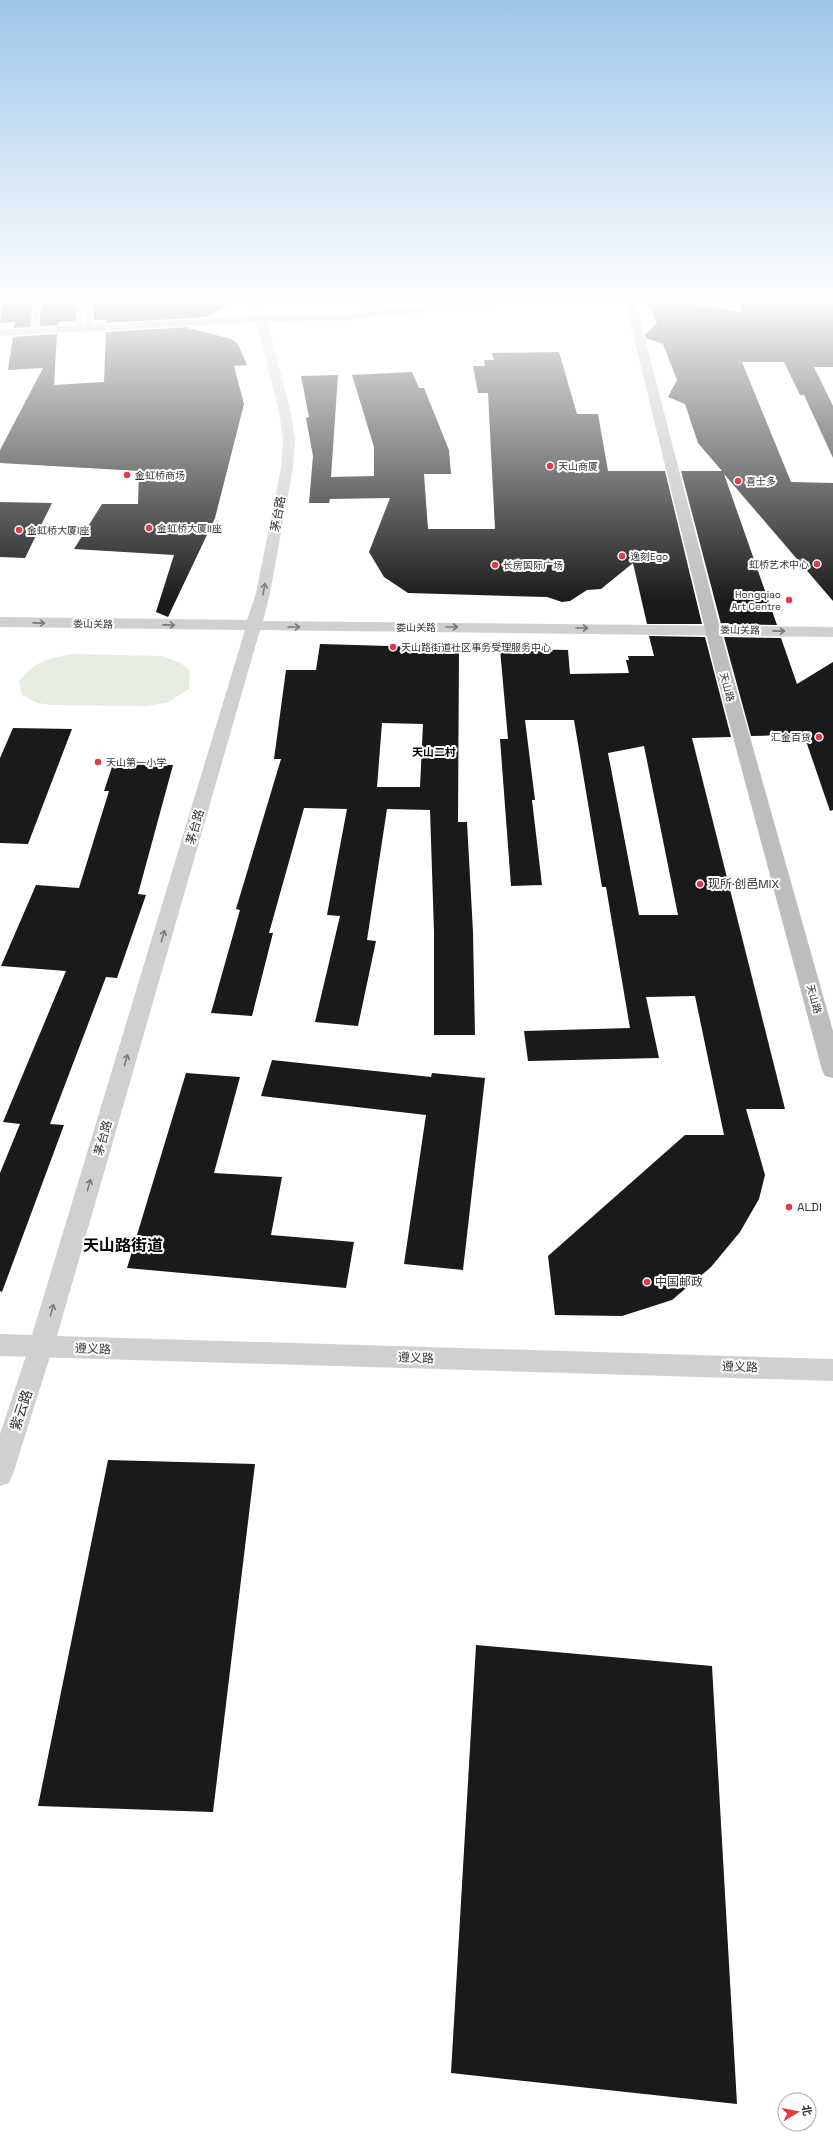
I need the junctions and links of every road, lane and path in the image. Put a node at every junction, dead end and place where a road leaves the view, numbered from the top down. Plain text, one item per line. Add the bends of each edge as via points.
1 (282, 401) edge
2 (655, 401) edge
3 (0, 622) edge
4 (255, 627) junction
5 (712, 629) junction
6 (833, 632) edge
7 (833, 1070) edge
8 (0, 1346) edge
9 (41, 1347) junction
10 (833, 1370) edge
11 (0, 1474) edge

4 -> 1 street, 茅台路 via 287,468 289,440
2 - 5 main road, 天山路
3 -> 4 street, 娄山关路
4 -> 5 street, 娄山关路
9 -> 4 street, 茅台路
5 -> 6 street, 娄山关路
5 - 7 main road, 天山路
8 - 9 street, 遵义路
9 - 10 street, 遵义路
9 - 11 street, 紫云路

